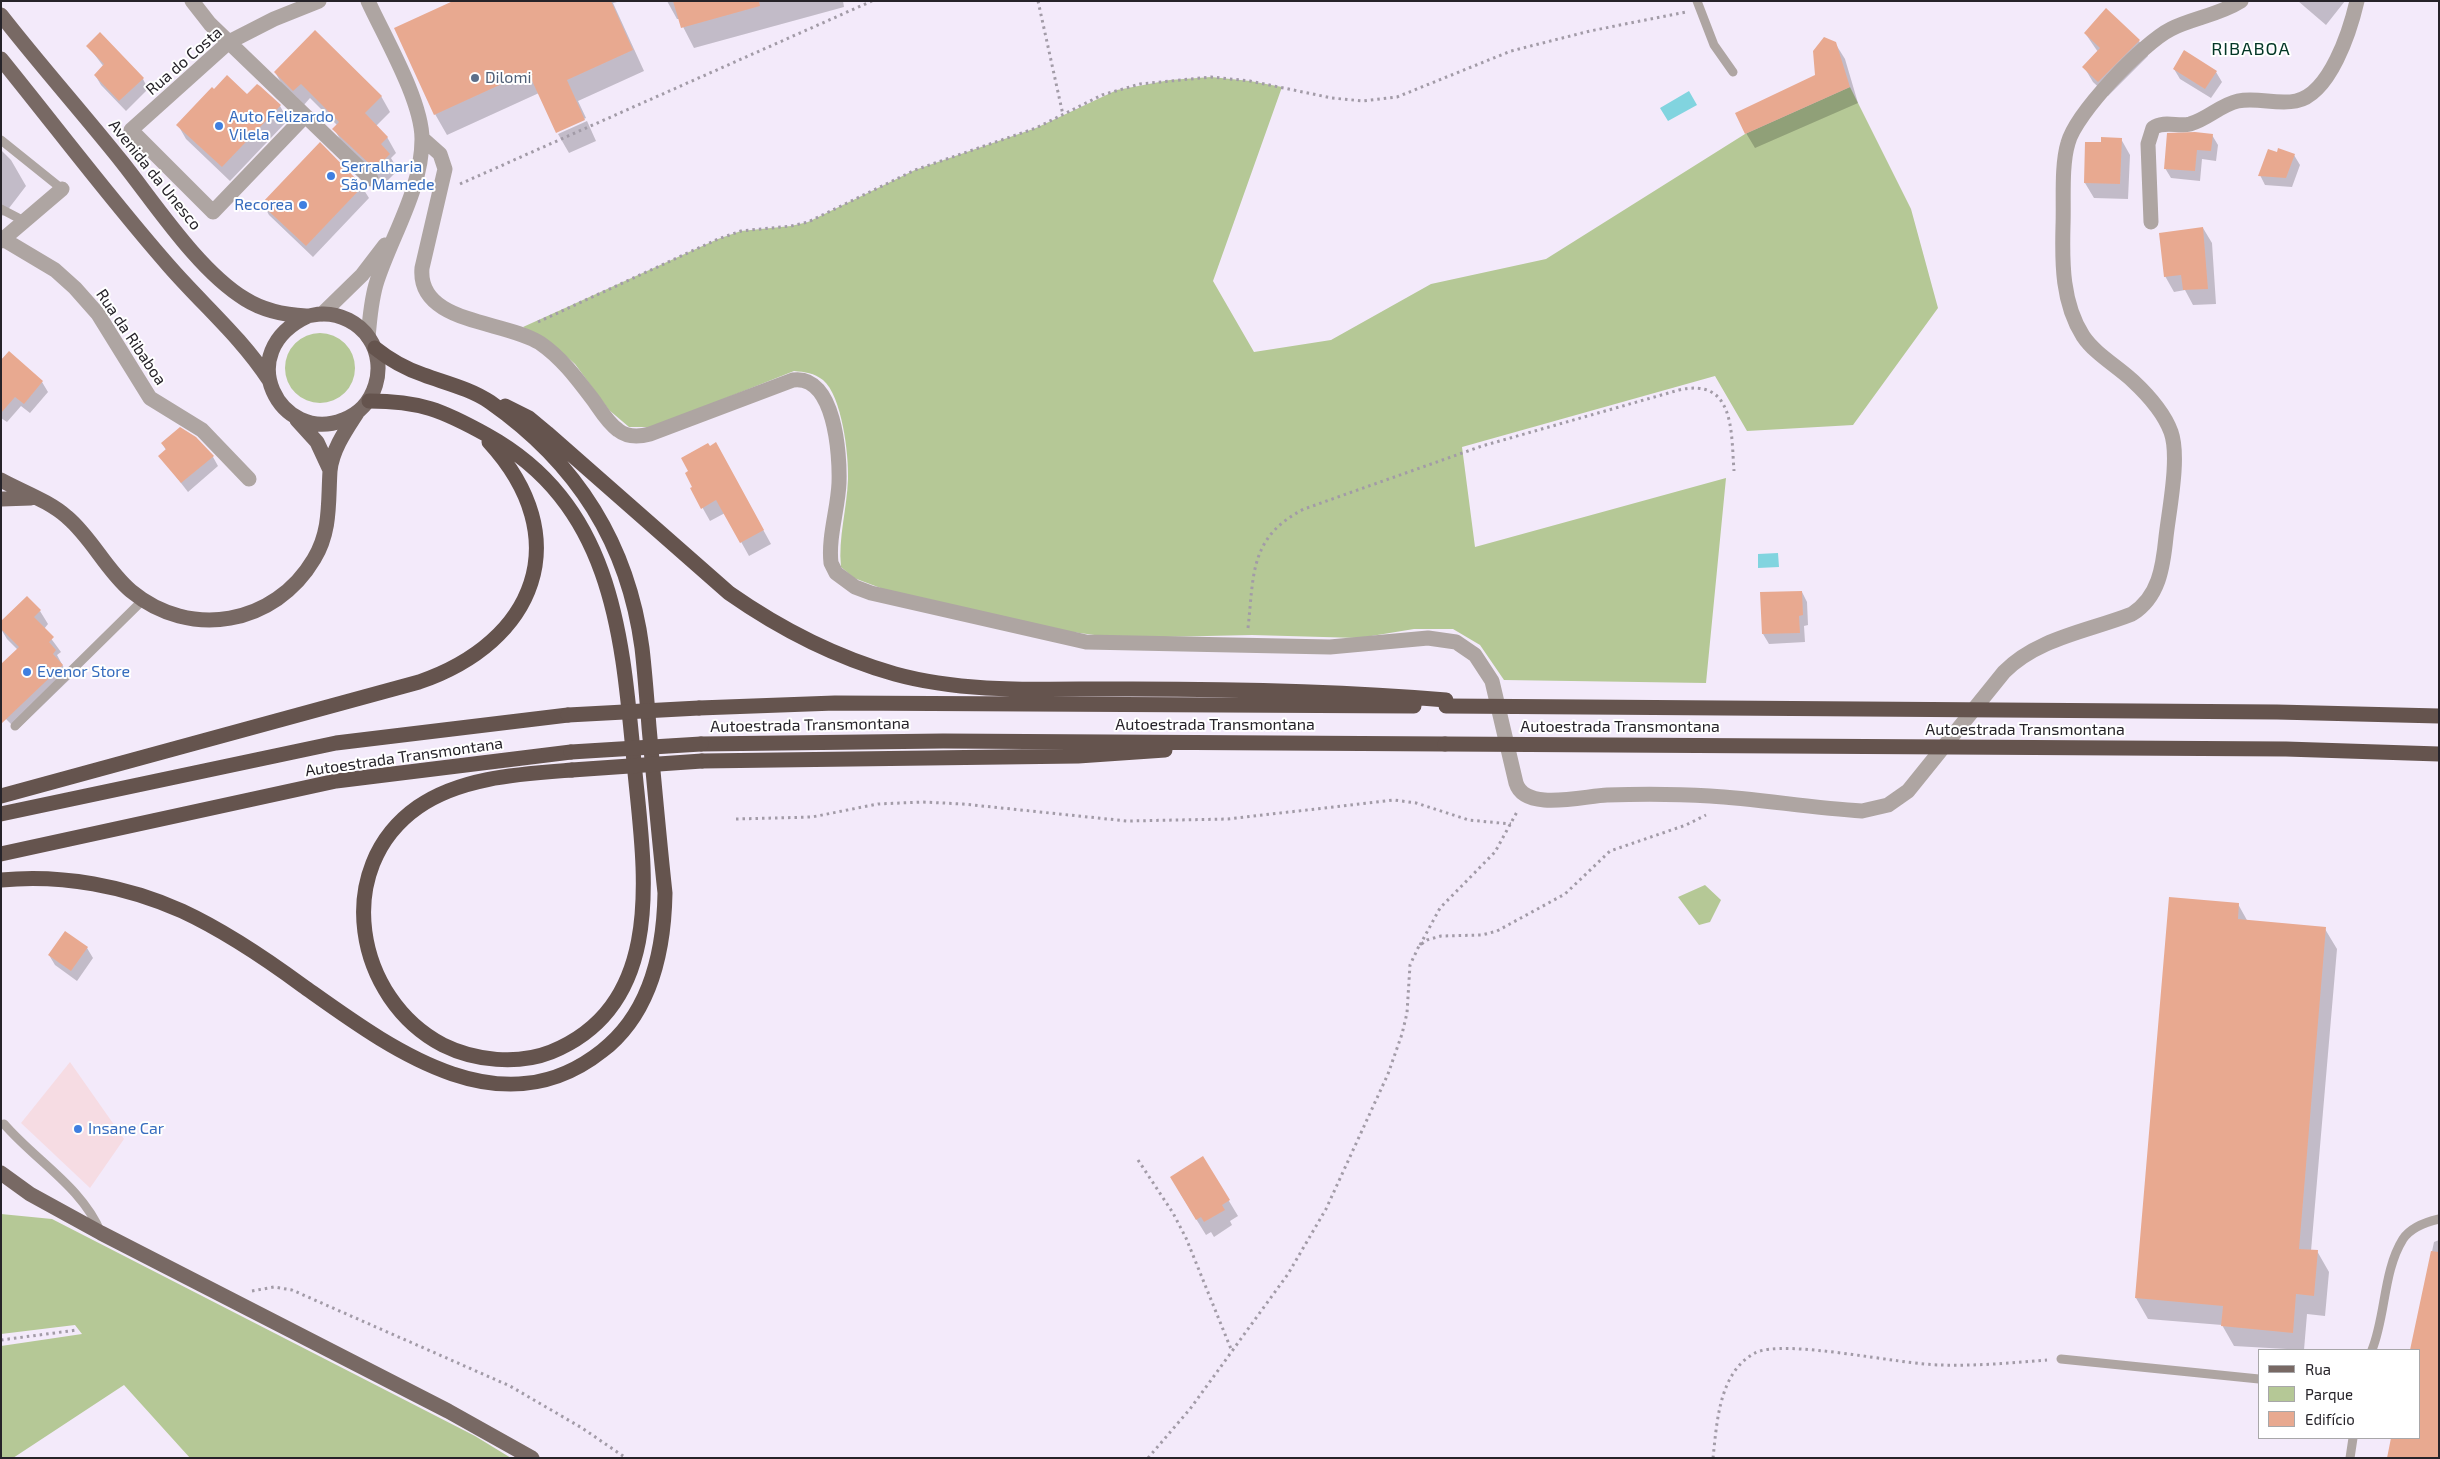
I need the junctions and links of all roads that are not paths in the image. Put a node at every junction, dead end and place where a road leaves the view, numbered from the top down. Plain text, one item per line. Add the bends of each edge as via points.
1 (192, 1) edge
2 (319, 1) edge
3 (368, 1) edge
4 (2241, 1) edge
5 (2357, 1) edge
6 (1698, 6) edge
7 (1, 15) edge
8 (229, 42) junction
9 (1, 59) edge
10 (1732, 72) dead end
11 (305, 116) junction
12 (422, 138) junction
13 (1, 140) edge
14 (371, 179) dead end
15 (62, 189) joint
16 (1, 209) edge
17 (24, 221) junction
18 (2151, 222) dead end
19 (398, 228) junction
20 (2, 240) edge
21 (315, 315) junction
22 (371, 343) junction
23 (269, 380) junction
24 (489, 401) junction
25 (363, 406) junction
26 (292, 414) junction
27 (468, 425) junction
28 (330, 470) junction
29 (249, 479) dead end
30 (1, 480) edge
31 (35, 498) junction
32 (1, 499) edge
33 (144, 600) junction
34 (1446, 703) junction
35 (2439, 716) edge
36 (15, 726) dead end
37 (1240, 743) junction
38 (2439, 754) edge
39 (1, 796) edge
40 (1, 814) edge
41 (1, 854) edge
42 (1, 880) edge
43 (4, 1124) dead end
44 (1, 1173) edge
45 (2439, 1219) edge
46 (101, 1233) junction
47 (2372, 1349) edge
48 (2061, 1359) road end
49 (2258, 1379) edge
50 (2353, 1439) edge
51 (532, 1458) edge
52 (2350, 1458) edge

1 - 8 street
2 - 8 street, Rua do Costa
3 - 12 street via 411,95
4 - 12 street via 2212,15 2179,25 2160,36 2131,61 2080,119 2072,130 2066,150 2063,243 2068,302 2084,338 2132,380 2161,413 2172,434 2174,446 2164,558 2154,592 2132,614 2046,645 2012,664 1916,783 1888,805 1862,811 1724,797 1622,795 1539,800 1525,796 1516,783 1492,681 1476,655 1448,640 1434,638 1340,647 1086,642 855,587 836,573 831,563 839,484 838,459 827,402 822,392 813,384 793,380 658,432 629,436 612,425 573,374 534,340 443,310 428,296 421,278 423,259 441,192 444,162
5 - 18 street via 2337,57 2321,85 2306,98 2290,102 2238,101 2192,123 2161,124 2153,128 2148,144
6 - 10 lane via 1714,45
7 - 21 main road, Avenida da Unesco via 181,236 229,287 246,300 276,313
8 - 11 street
8 - 11 street, Rua do Costa via 131,130 213,212
9 - 23 main road via 169,266 231,330
11 - 14 street
12 - 19 street via 417,178
13 - 15 lane
15 - 17 street
16 - 17 lane
17 - 20 street
19 - 21 street via 362,275
19 - 22 street via 374,292
20 - 29 street, Rua da Ribaboa via 55,270 75,288 98,314 150,398 202,430
21 - 22 main road via 336,315 349,320
21 - 23 main road via 293,323 280,334 268,364
22 - 24 highway via 394,362
22 - 25 main road via 378,366 376,384
23 - 26 main road via 278,400
24 - 34 highway via 520,413 537,425 712,581 819,646 878,669 939,683 1001,688 1290,690
24 - 42 highway via 552,454 588,498 626,579 640,640 665,914 651,981 632,1018 608,1046 578,1067 543,1080 506,1084 466,1079 397,1049 248,947 180,911 134,894 82,882
25 - 26 main road via 343,421 326,424 308,422
25 - 27 highway via 417,404 439,410
25 - 28 main road via 342,436
26 - 28 main road via 317,442
27 - 37 highway, bridge via 516,452 546,479 581,528 605,579 626,680 642,849 644,901 633,967 608,1009 582,1035 541,1056 508,1060 474,1056 444,1045 426,1034 389,997 371,964 364,932 364,907 368,879 385,841 408,814 450,790 488,780 572,770 702,761 1097,756
27 - 39 highway via 489,441 518,477 531,509 536,546 530,583 520,608 506,630 478,654 455,668 410,685
28 - 33 main road via 330,507 322,542 300,579 273,603 240,616 202,620 172,614
30 - 31 main road
31 - 32 main road
31 - 33 main road via 60,511 75,524 124,583
33 - 36 lane
34 - 35 highway, Autoestrada Transmontana, bridge via 1527,707
34 - 40 highway, Autoestrada Transmontana, bridge via 835,703 568,715 336,743
37 - 38 highway, Autoestrada Transmontana, bridge via 2286,749
37 - 41 highway, Autoestrada Transmontana, bridge via 868,741 701,744 571,752 336,781
43 - 46 lane via 86,1204
44 - 46 main road via 30,1194
45 - 47 lane via 2421,1224 2404,1238 2394,1258
46 - 51 main road via 448,1411
48 - 49 lane
50 - 52 lane

